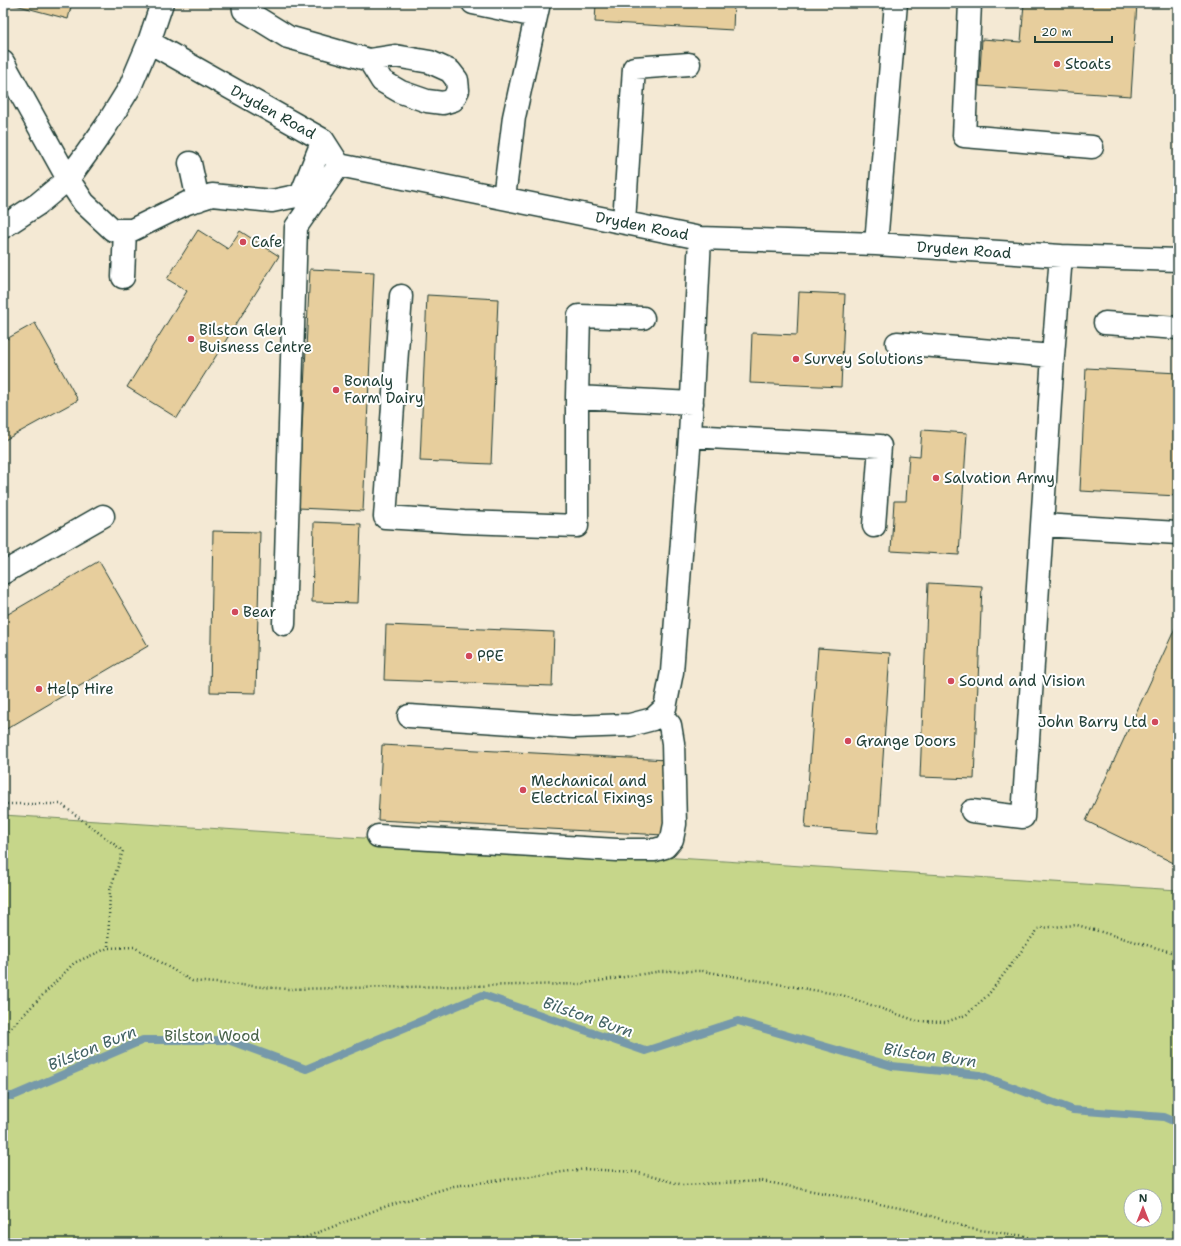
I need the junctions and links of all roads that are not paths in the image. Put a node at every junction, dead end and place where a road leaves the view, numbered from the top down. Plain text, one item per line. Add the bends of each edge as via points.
1 (162, 3) edge
2 (243, 3) edge
3 (474, 3) edge
4 (896, 3) edge
5 (970, 3) edge
6 (538, 10) edge
7 (150, 42) junction
8 (369, 60) dead end
9 (3, 62) edge
10 (689, 64) dead end
11 (323, 140) junction
12 (1092, 147) dead end
13 (190, 163) dead end
14 (339, 165) junction
15 (68, 179) junction
16 (504, 198) junction
17 (198, 200) junction
18 (624, 222) junction
19 (3, 227) edge
20 (125, 230) junction
21 (700, 238) junction
22 (876, 244) junction
23 (1061, 256) junction
24 (1178, 260) edge
25 (122, 276) dead end
26 (401, 296) dead end
27 (643, 318) dead end
28 (1105, 323) dead end
29 (1178, 328) edge
30 (897, 343) dead end
31 (1053, 356) junction
32 (577, 397) junction
33 (692, 403) junction
34 (690, 436) junction
35 (103, 516) dead end
36 (1042, 525) junction
37 (874, 526) dead end
38 (1178, 533) edge
39 (3, 573) edge
40 (284, 624) dead end
41 (660, 713) junction
42 (408, 716) dead end
43 (972, 811) dead end
44 (378, 836) dead end

1 - 7 street
2 - 8 street via 244,10 288,37
3 - 6 street
4 - 22 street
5 - 12 street via 964,136
6 - 16 street via 514,117
7 - 11 street, Dryden Road
7 - 15 street via 130,87
9 - 15 street
10 - 18 street via 634,68
11 - 14 street, Dryden Road
11 - 17 street via 301,195 272,201 212,195
13 - 17 street
14 - 16 street, Dryden Road
14 - 40 street via 296,227
15 - 19 street via 38,204
15 - 20 street via 84,203 113,230
16 - 18 street, Dryden Road
17 - 20 street via 132,230
18 - 21 street, Dryden Road
20 - 25 street
21 - 22 street, Dryden Road
21 - 33 street
22 - 23 street, Dryden Road
23 - 24 street, Dryden Road
23 - 31 street
26 - 32 street via 385,517 577,526
27 - 32 street via 579,316
28 - 29 street
30 - 31 street
31 - 36 street
32 - 33 street
33 - 34 street
34 - 37 street via 880,446
34 - 41 street via 672,672 665,708
35 - 39 street
36 - 38 street
36 - 43 street via 1024,817
41 - 42 street via 653,719 630,725 602,727
41 - 44 street via 670,725 673,743 675,824 672,839 665,847 655,850 617,850

